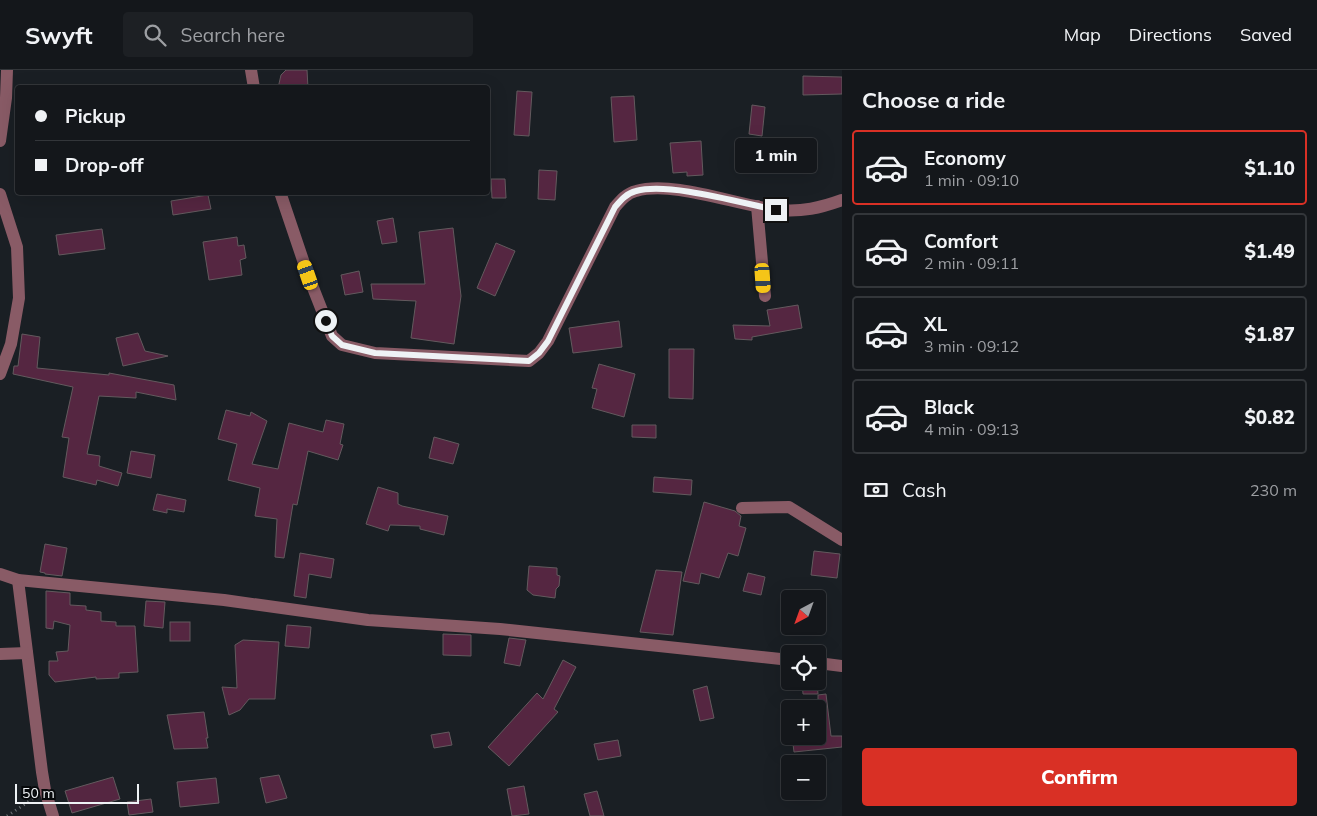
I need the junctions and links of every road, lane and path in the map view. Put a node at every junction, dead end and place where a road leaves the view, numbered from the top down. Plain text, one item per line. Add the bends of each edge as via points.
1 (7, 70) edge
2 (251, 70) edge
3 (254, 85) edge
4 (0, 141) edge
5 (0, 194) edge
6 (281, 195) edge
7 (842, 200) edge
8 (757, 206) junction
9 (764, 296) dead end
10 (0, 374) edge
11 (742, 508) dead end
12 (842, 540) edge
13 (0, 574) edge
14 (18, 580) junction
15 (27, 653) junction
16 (0, 654) edge
17 (781, 659) edge
18 (826, 664) edge
19 (842, 666) edge
20 (44, 790) junction
21 (7, 816) edge
22 (53, 816) edge

1 - 4 street
2 - 3 street
5 - 10 street via 17,247 19,298 11,344
6 - 8 street via 332,336 342,345 375,353 529,361 548,341 615,207 624,197 635,191 656,188
7 - 8 street via 809,210 776,210
8 - 9 street
11 - 12 street via 789,507
13 - 14 street
14 - 15 street
14 - 17 street via 224,600 368,620 500,629
15 - 16 street
15 - 20 street
18 - 19 street
20 - 21 path
20 - 22 street

